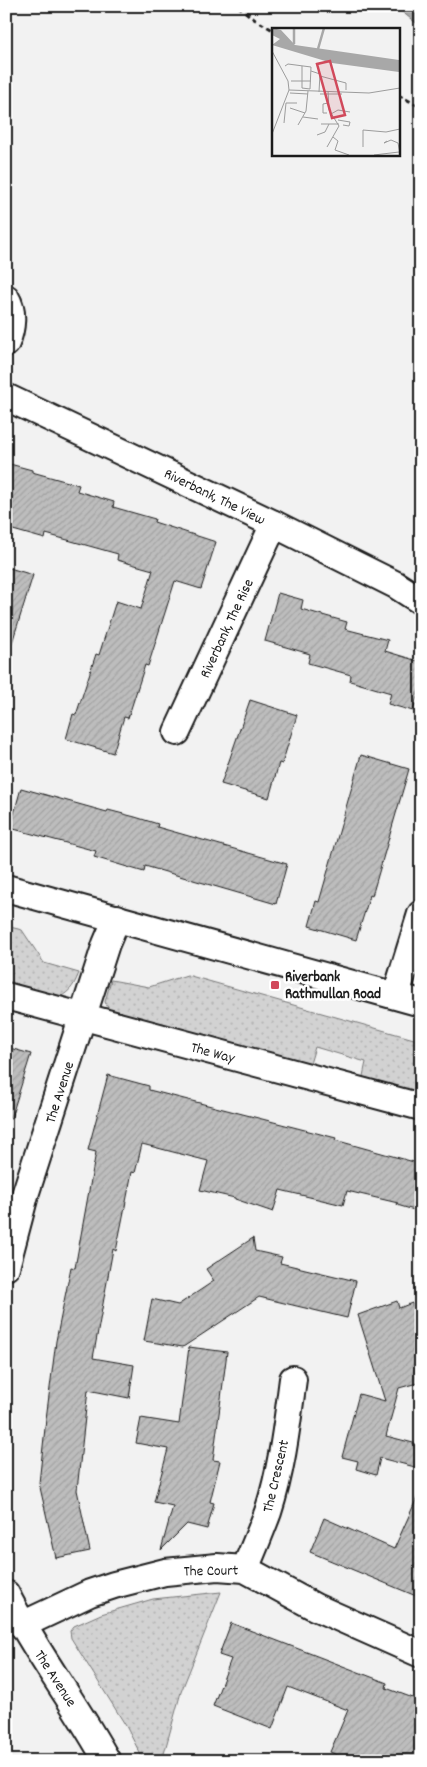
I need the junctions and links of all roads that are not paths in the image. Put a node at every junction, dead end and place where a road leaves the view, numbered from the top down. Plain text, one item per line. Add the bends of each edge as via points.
1 (6, 298) edge
2 (6, 343) edge
3 (6, 397) edge
4 (274, 524) junction
5 (421, 601) edge
6 (178, 732) dead end
7 (6, 888) edge
8 (421, 914) edge
9 (117, 918) junction
10 (396, 995) junction
11 (6, 996) edge
12 (421, 1003) edge
13 (83, 1018) junction
14 (421, 1107) edge
15 (6, 1267) edge
16 (293, 1379) dead end
17 (245, 1569) junction
18 (6, 1594) edge
19 (22, 1625) junction
20 (421, 1654) edge
21 (107, 1761) edge

1 - 2 street via 12,307
3 - 4 street, Riverbank, The View
4 - 5 street, Riverbank, The View via 396,585
4 - 6 street, Riverbank, The Rise
7 - 9 street
8 - 10 street
9 - 10 street
9 - 13 street, The Avenue
10 - 12 street
11 - 13 street, The Way
13 - 14 street, The Way
13 - 15 street, The Avenue via 25,1195
16 - 17 street, The Crescent via 275,1485
17 - 19 street, The Court via 191,1568 140,1578 90,1594
17 - 20 street, The Court via 316,1607
18 - 19 street, The Avenue
19 - 21 street, The Avenue

